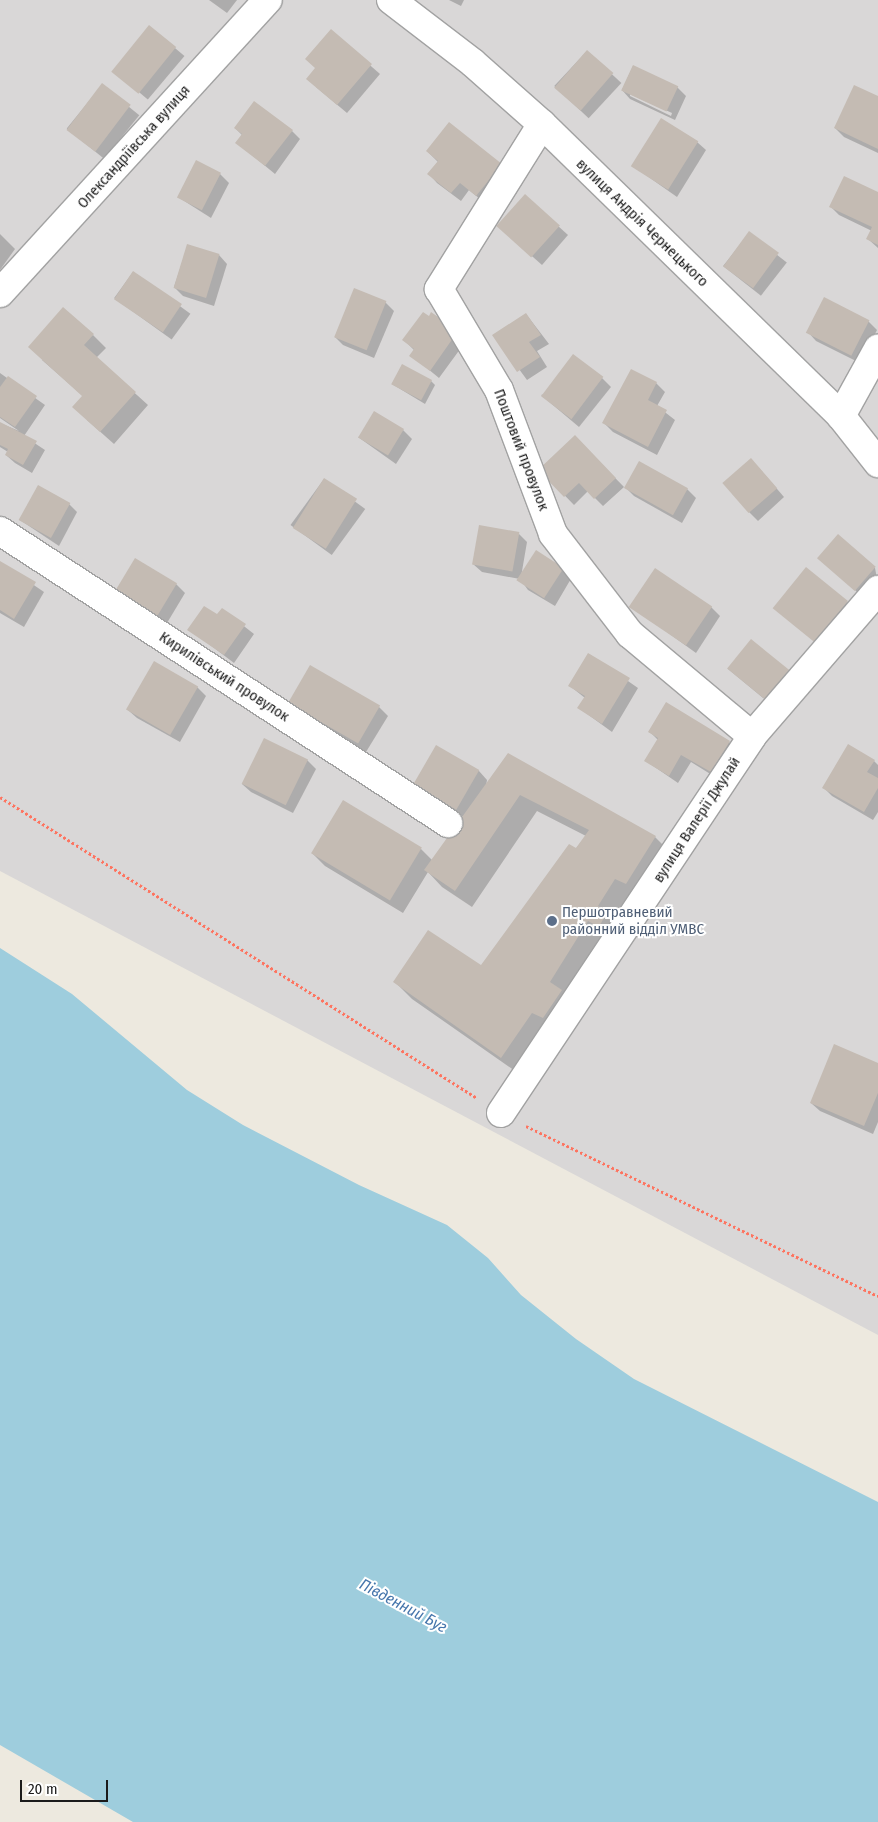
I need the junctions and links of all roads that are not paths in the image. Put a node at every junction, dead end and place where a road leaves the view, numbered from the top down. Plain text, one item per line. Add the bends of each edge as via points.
1 (268, 0) edge
2 (391, 0) edge
3 (542, 124) junction
4 (0, 293) edge
5 (878, 348) edge
6 (841, 416) junction
7 (878, 463) edge
8 (0, 531) edge
9 (878, 590) edge
10 (752, 736) junction
11 (448, 823) dead end
12 (501, 1113) road end

1 - 4 street, Олександріївська вулиця
2 - 3 street, вулиця Андрія Чернецького via 473,63
3 - 6 street, вулиця Андрія Чернецького
3 - 10 street, Поштовий провулок via 439,289 499,390 553,534 630,634
5 - 6 street
6 - 7 street, вулиця Андрія Чернецького
8 - 11 street, Кирилівський провулок
9 - 10 street, вулиця Валерії Джулай
10 - 12 street, вулиця Валерії Джулай

